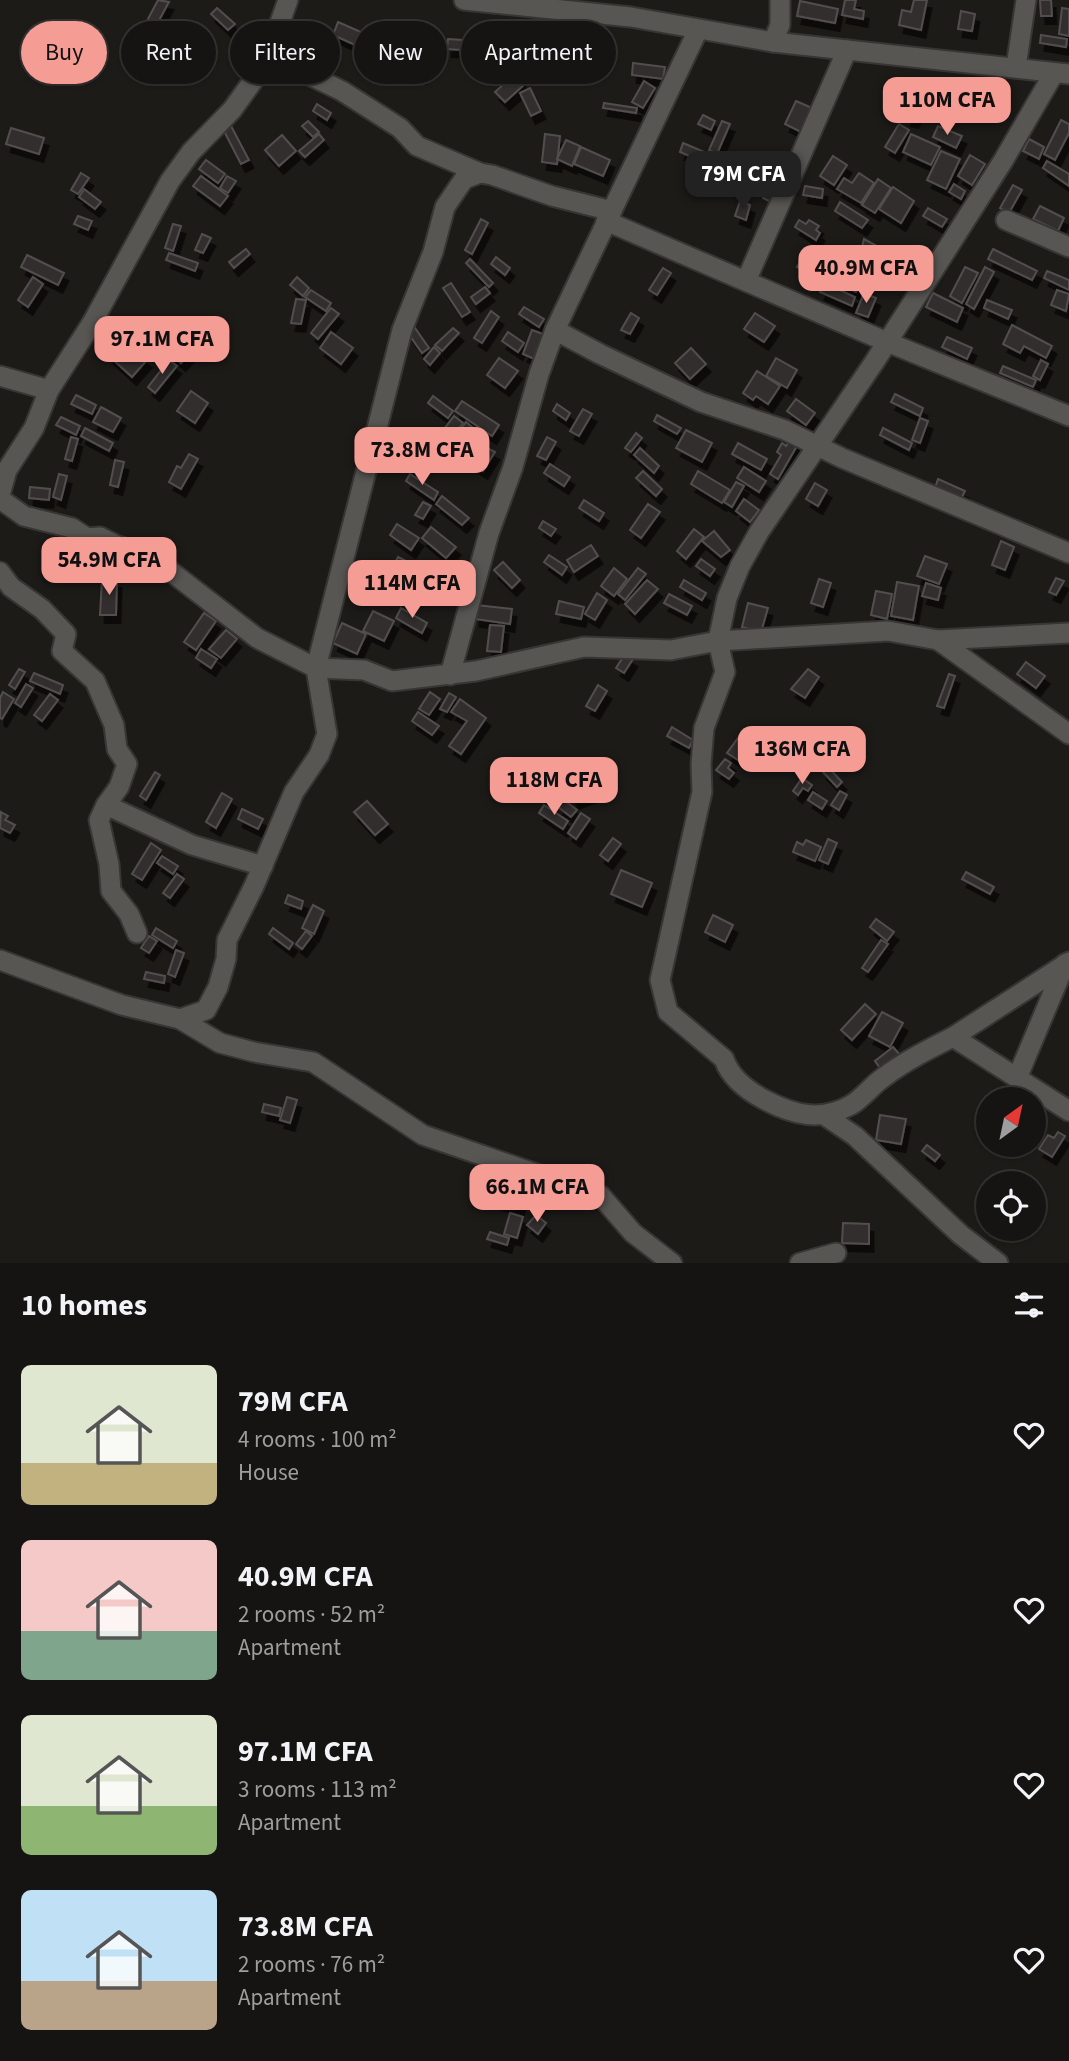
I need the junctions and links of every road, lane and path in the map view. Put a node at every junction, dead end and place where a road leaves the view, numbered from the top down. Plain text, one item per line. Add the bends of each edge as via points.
1 (288, 0) edge
2 (464, 0) edge
3 (780, 0) edge
4 (1026, 0) edge
5 (629, 9) edge
6 (280, 21) edge
7 (698, 30) junction
8 (774, 42) junction
9 (847, 50) junction
10 (1016, 67) junction
11 (1061, 74) edge
12 (250, 84) edge
13 (328, 84) edge
14 (480, 173) junction
15 (609, 216) junction
16 (1006, 220) dead end
17 (1069, 247) edge
18 (746, 281) junction
19 (555, 330) junction
20 (887, 342) junction
21 (0, 376) edge
22 (48, 390) junction
23 (1069, 416) edge
24 (817, 445) junction
25 (0, 490) edge
26 (1069, 553) edge
27 (0, 572) edge
28 (1069, 633) edge
29 (938, 640) junction
30 (718, 641) junction
31 (316, 667) junction
32 (450, 675) junction
33 (1069, 734) edge
34 (106, 805) junction
35 (263, 866) junction
36 (137, 933) dead end
37 (0, 960) edge
38 (1067, 963) edge
39 (180, 1018) junction
40 (953, 1037) junction
41 (1017, 1077) junction
42 (852, 1105) junction
43 (1069, 1111) edge
44 (824, 1115) junction
45 (855, 1136) junction
46 (836, 1252) dead end
47 (672, 1263) edge
48 (800, 1263) edge
49 (998, 1263) edge

1 - 6 street
2 - 5 street
3 - 8 street
4 - 10 street
5 - 7 street
7 - 8 street
7 - 15 street
8 - 9 street
9 - 10 street
9 - 18 street
10 - 11 street
11 - 20 street
12 - 22 street via 170,181 92,323
13 - 14 street via 400,128 417,146
14 - 15 street
14 - 31 street via 464,179 445,207 433,253 405,320
15 - 18 street
15 - 19 street
16 - 17 street
18 - 20 street
19 - 24 street via 701,401
19 - 32 street via 489,533
20 - 23 street
20 - 24 street
21 - 22 street
22 - 25 street via 34,429 7,470
24 - 26 street
24 - 30 street via 740,566
25 - 31 street via 24,516 152,557 257,638
27 - 34 street via 66,634 62,652 95,681 114,725 117,748 127,764
28 - 29 street
29 - 30 street via 888,631
29 - 33 street
30 - 32 street via 671,650 584,647
30 - 44 street via 725,672 704,728 702,792 660,980 668,1013 716,1051 728,1070 753,1093 788,1112
31 - 32 street via 364,670 392,681
31 - 35 street via 327,733 319,755 294,792
34 - 35 street via 192,845
34 - 36 street via 99,820 110,864 111,891
35 - 39 street via 228,940 218,987 206,1010
37 - 39 street via 122,1005
38 - 40 street
38 - 41 street
39 - 47 street via 220,1043 313,1062 423,1135 601,1196 633,1233
40 - 41 street
40 - 42 street via 884,1077
41 - 43 street
42 - 44 street
42 - 45 street
44 - 45 street
45 - 49 street via 961,1235
46 - 48 street

